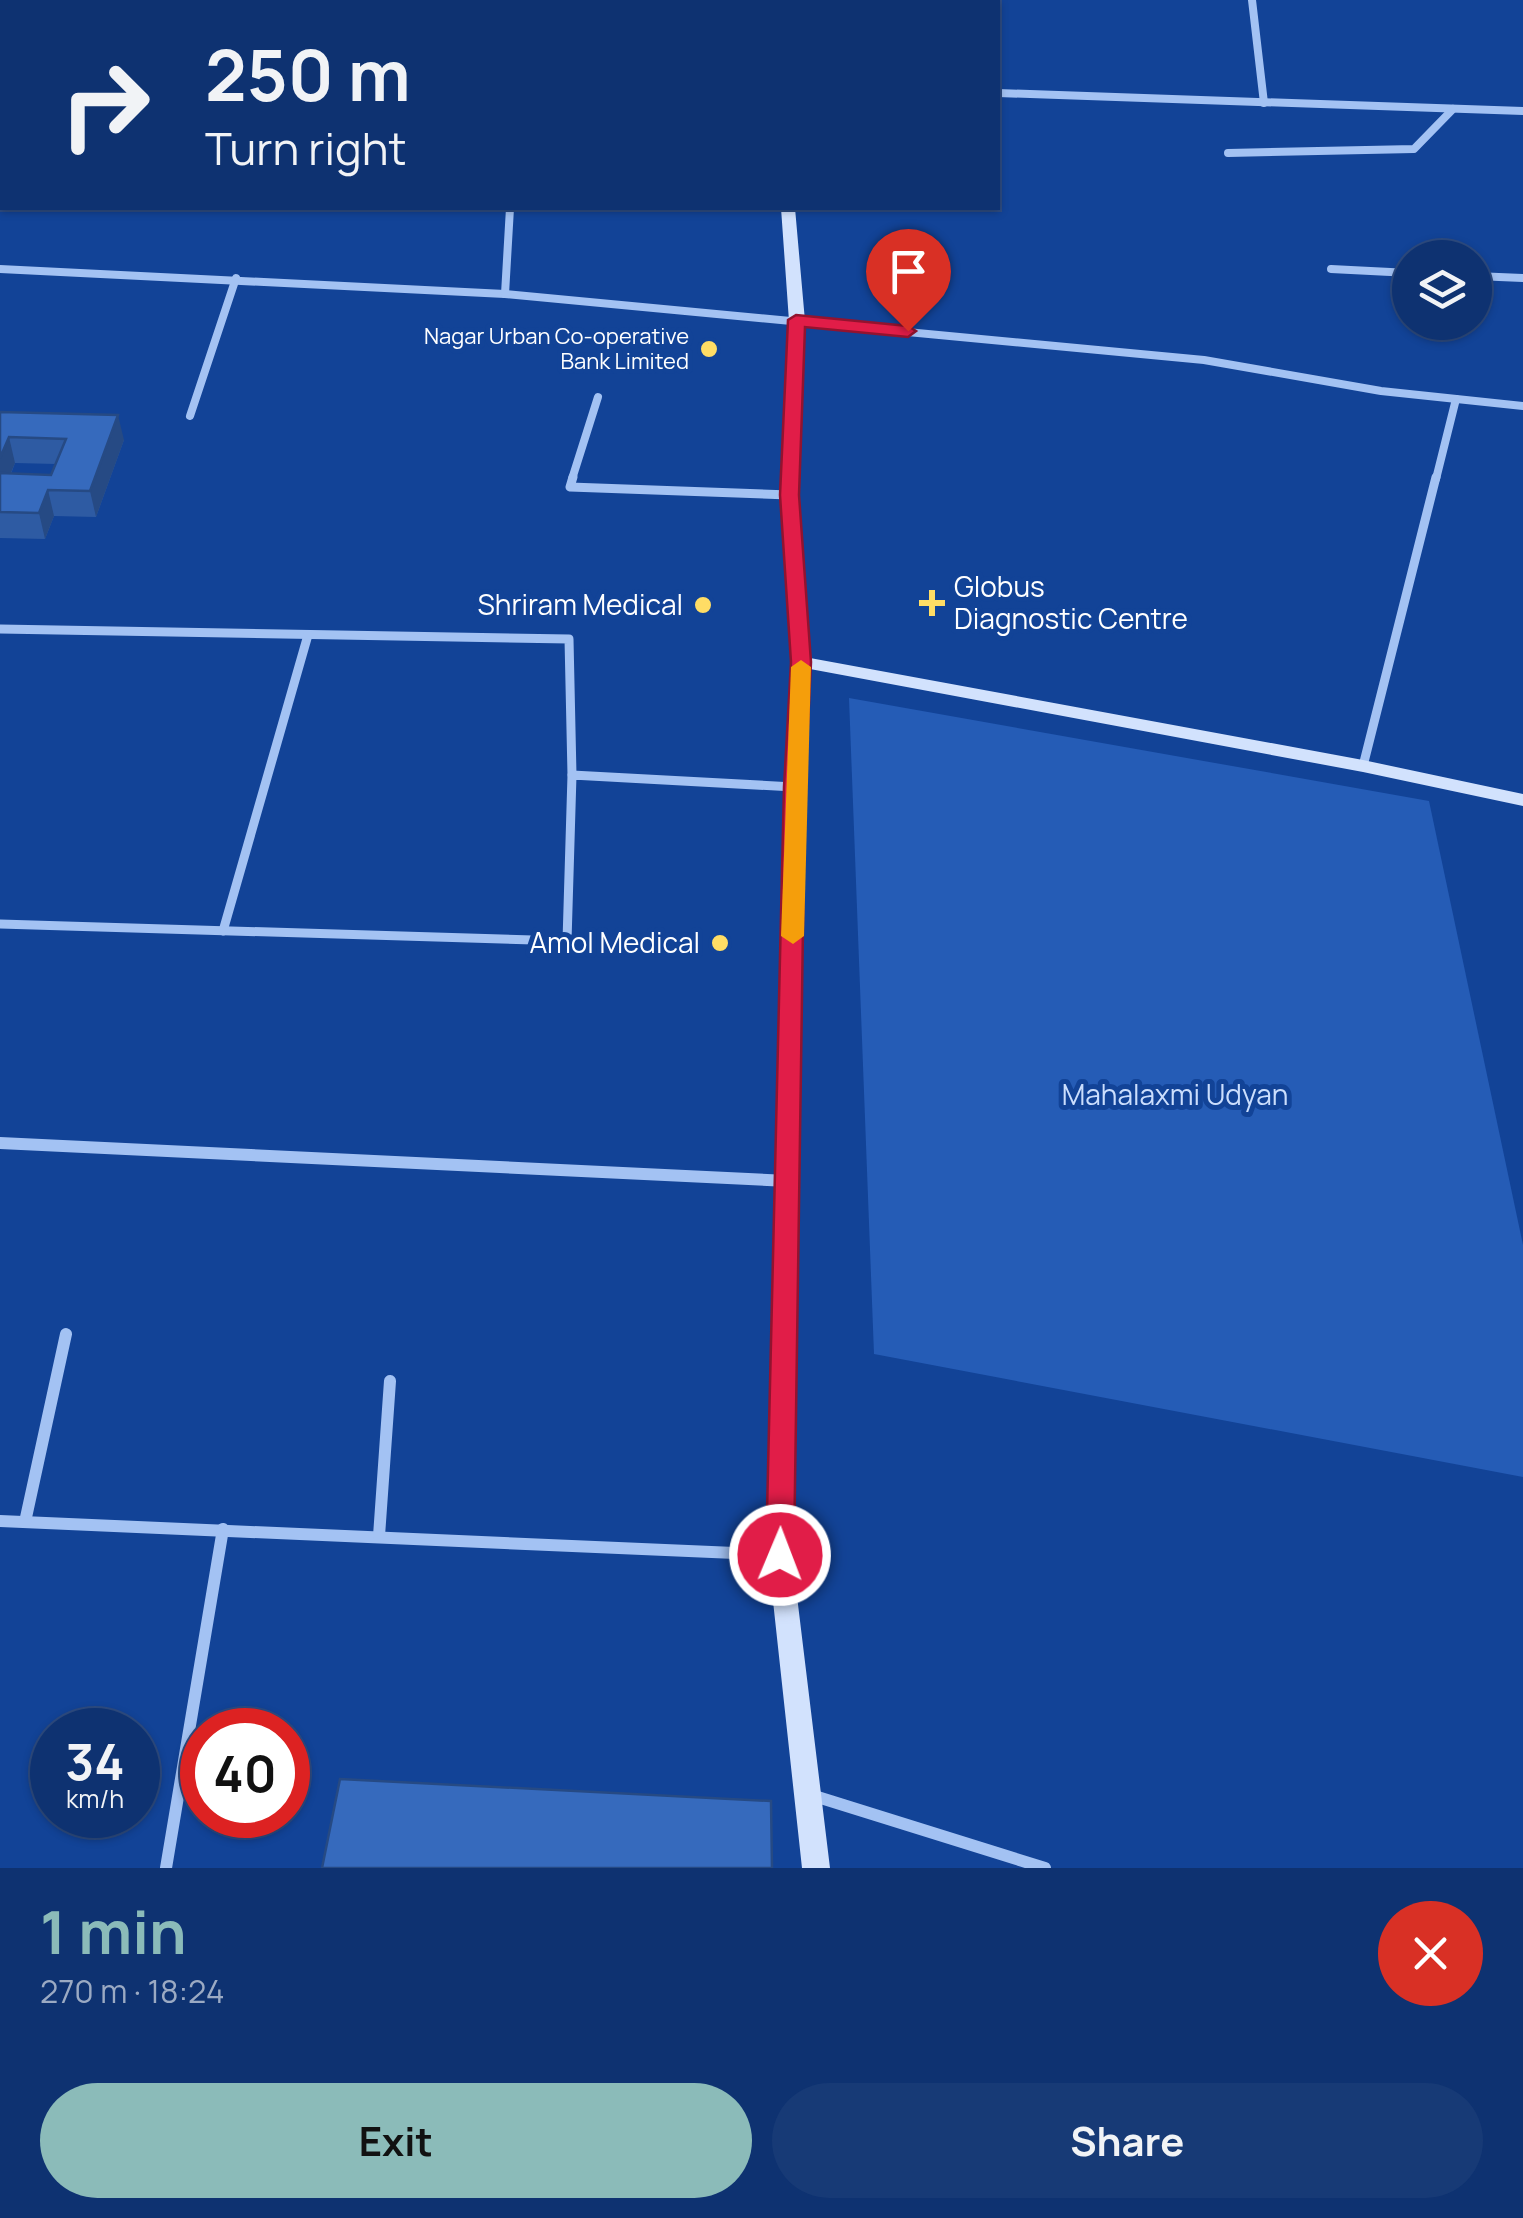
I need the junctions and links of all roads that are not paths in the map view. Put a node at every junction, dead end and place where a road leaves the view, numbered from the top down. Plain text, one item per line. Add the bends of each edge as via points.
1 (1252, 0) edge
2 (1000, 94) edge
3 (1264, 103) junction
4 (1453, 109) junction
5 (1523, 111) edge
6 (1228, 153) dead end
7 (510, 210) edge
8 (788, 210) edge
9 (0, 268) edge
10 (1331, 270) dead end
11 (1392, 272) edge
12 (1492, 277) edge
13 (236, 278) junction
14 (1523, 278) edge
15 (505, 294) junction
16 (796, 320) junction
17 (598, 396) dead end
18 (1456, 399) junction
19 (1523, 406) edge
20 (190, 416) dead end
21 (790, 495) junction
22 (0, 629) edge
23 (308, 635) junction
24 (801, 662) junction
25 (1363, 766) junction
26 (572, 775) junction
27 (794, 787) junction
28 (1523, 800) edge
29 (0, 924) edge
30 (223, 931) junction
31 (0, 1144) edge
32 (789, 1181) junction
33 (66, 1334) dead end
34 (390, 1381) dead end
35 (0, 1522) edge
36 (25, 1522) junction
37 (223, 1529) junction
38 (379, 1536) junction
39 (780, 1555) junction
40 (807, 1793) junction
41 (166, 1868) edge
42 (816, 1868) edge
43 (1045, 1868) edge

1 - 3 street
2 - 3 street
3 - 4 street
4 - 5 street
4 - 6 street via 1414,149
7 - 15 street
8 - 16 street
9 - 13 street
10 - 11 street
12 - 14 street
13 - 15 street
13 - 20 street
15 - 16 street
16 - 18 street via 1204,360
16 - 21 street
17 - 21 street via 570,487
18 - 19 street
18 - 25 street
21 - 24 street
22 - 23 street
23 - 26 street via 569,639
23 - 30 street
24 - 25 street
24 - 27 street
25 - 28 street
26 - 27 street
26 - 30 street via 567,942
27 - 32 street
29 - 30 street
31 - 32 street
32 - 39 street
33 - 36 street
34 - 38 street
35 - 36 street
36 - 37 street
37 - 38 street
37 - 41 street
38 - 39 street
39 - 40 street
40 - 42 street
40 - 43 street

